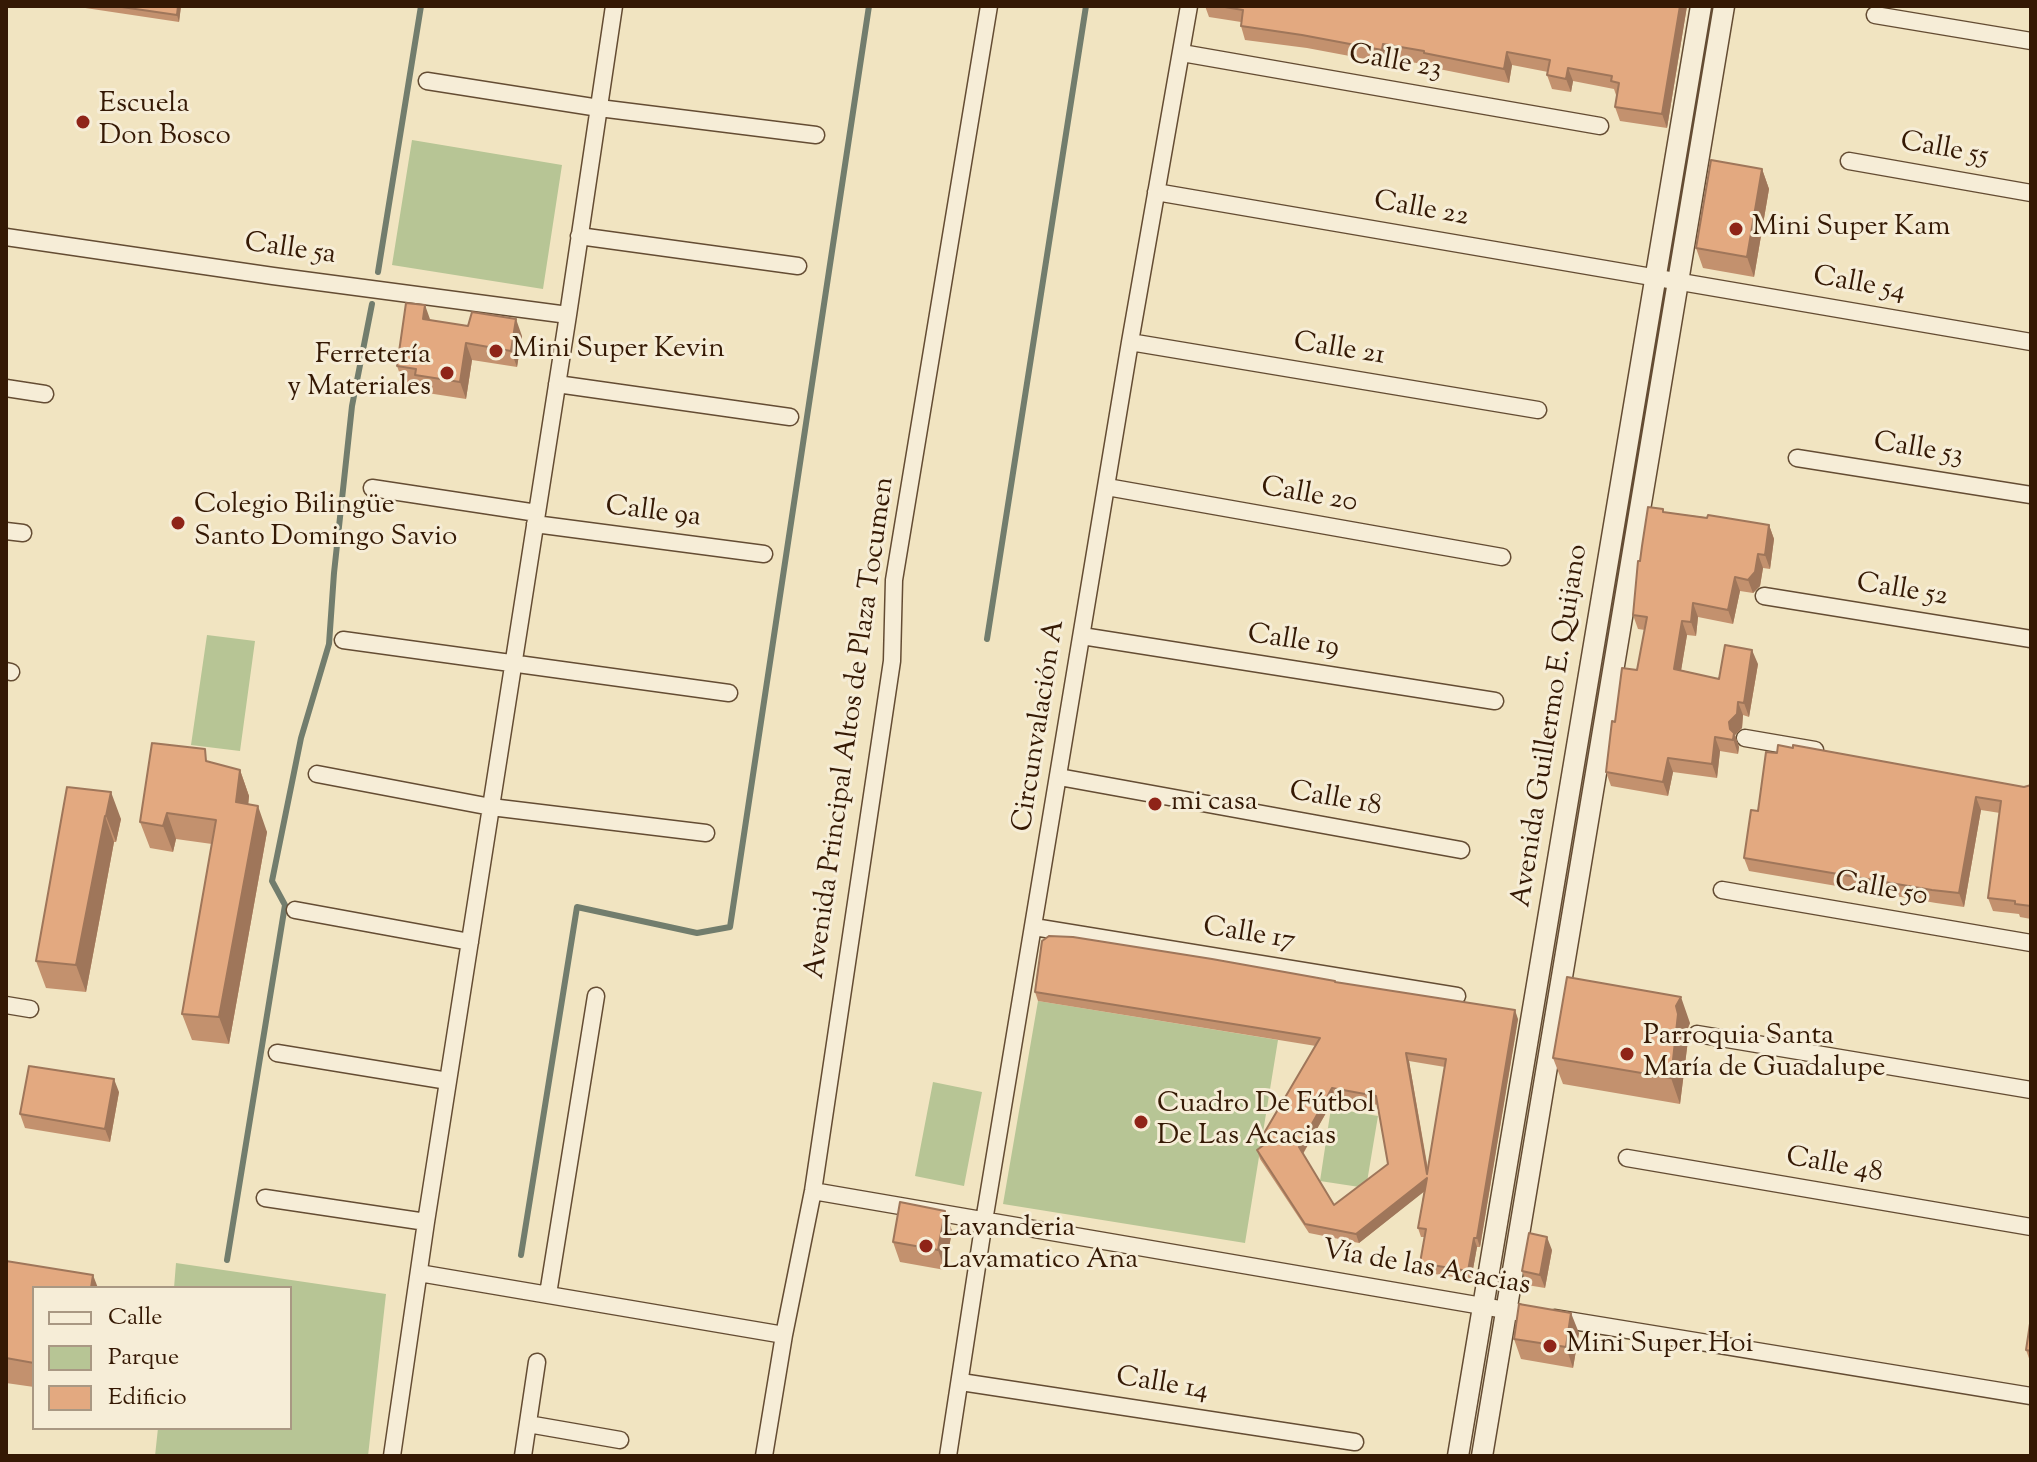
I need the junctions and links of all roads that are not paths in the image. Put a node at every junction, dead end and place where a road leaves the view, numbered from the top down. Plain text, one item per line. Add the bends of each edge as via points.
1 (614, 6) edge
2 (989, 6) edge
3 (1189, 6) edge
4 (1701, 6) edge
5 (1724, 6) edge
6 (1875, 15) dead end
7 (2031, 41) edge
8 (1182, 53) junction
9 (427, 81) dead end
10 (599, 108) junction
11 (1600, 126) dead end
12 (816, 135) dead end
13 (1849, 161) dead end
14 (1156, 192) junction
15 (2031, 193) edge
16 (579, 236) junction
17 (6, 237) edge
18 (798, 266) dead end
19 (1655, 277) junction
20 (1678, 281) junction
21 (568, 315) junction
22 (1130, 342) junction
23 (2031, 342) edge
24 (557, 384) junction
25 (6, 388) edge
26 (45, 394) dead end
27 (1538, 410) dead end
28 (790, 417) dead end
29 (1797, 458) dead end
30 (1107, 487) junction
31 (372, 488) dead end
32 (2031, 495) edge
33 (536, 518) junction
34 (6, 531) edge
35 (23, 533) dead end
36 (764, 554) dead end
37 (1502, 557) dead end
38 (1764, 596) dead end
39 (1602, 597) junction
40 (1625, 601) junction
41 (1082, 636) junction
42 (2031, 639) edge
43 (343, 640) dead end
44 (513, 664) junction
45 (729, 693) dead end
46 (1495, 701) dead end
47 (1745, 738) dead end
48 (1836, 754) edge
49 (317, 774) dead end
50 (1059, 777) junction
51 (491, 807) junction
52 (706, 833) dead end
53 (1461, 850) dead end
54 (1722, 890) dead end
55 (295, 910) dead end
56 (1034, 927) junction
57 (1545, 938) junction
58 (470, 942) junction
59 (1568, 942) junction
60 (2031, 943) edge
61 (596, 996) dead end
62 (1457, 996) dead end
63 (6, 1005) edge
64 (30, 1009) dead end
65 (1697, 1034) dead end
66 (277, 1053) dead end
67 (448, 1081) junction
68 (2031, 1090) edge
69 (1627, 1158) dead end
70 (813, 1191) junction
71 (265, 1198) dead end
72 (984, 1221) junction
73 (426, 1222) junction
74 (2031, 1227) edge
75 (419, 1273) junction
76 (548, 1294) junction
77 (1484, 1306) junction
78 (1507, 1310) junction
79 (784, 1335) junction
80 (537, 1362) dead end
81 (961, 1382) junction
82 (2031, 1396) edge
83 (528, 1424) junction
84 (620, 1440) dead end
85 (1355, 1442) dead end
86 (392, 1456) edge
87 (523, 1456) edge
88 (764, 1456) edge
89 (948, 1456) edge
90 (1458, 1456) edge
91 (1482, 1456) edge

1 - 10 street
2 - 70 street, Avenida Principal Altos de Plaza Tocumen via 894,580 892,661
3 - 8 street, Circunvalación A
4 - 19 street, Avenida Guillermo E. Quijano
5 - 20 street, Avenida Guillermo E. Quijano
6 - 7 street
8 - 11 street, Calle 23
8 - 14 street, Circunvalación A
9 - 10 street
10 - 12 street
10 - 16 street
13 - 15 street, Calle 55
14 - 19 street, Calle 22
14 - 22 street, Circunvalación A
16 - 18 street
16 - 21 street
17 - 21 street, Calle 5a
19 - 20 street, Calle 22
19 - 39 street, Avenida Guillermo E. Quijano
20 - 23 street, Calle 54
20 - 40 street, Avenida Guillermo E. Quijano
21 - 24 street
22 - 27 street, Calle 21
22 - 30 street, Circunvalación A
24 - 28 street
24 - 33 street
25 - 26 street
29 - 32 street, Calle 53
30 - 37 street, Calle 20
30 - 41 street, Circunvalación A
31 - 33 street, Calle 9a
33 - 36 street, Calle 9a
33 - 44 street
34 - 35 street
38 - 42 street, Calle 52
39 - 40 street
39 - 57 street, Avenida Guillermo E. Quijano
40 - 59 street, Avenida Guillermo E. Quijano
41 - 46 street, Calle 19
41 - 50 street, Circunvalación A
43 - 44 street
44 - 45 street
44 - 51 street
47 - 48 street
49 - 51 street
50 - 53 street, Calle 18
50 - 56 street, Circunvalación A
51 - 52 street
51 - 58 street
54 - 60 street, Calle 50
55 - 58 street
56 - 62 street, Calle 17
56 - 72 street, Circunvalación A
57 - 59 street
57 - 77 street, Avenida Guillermo E. Quijano
58 - 67 street
59 - 78 street, Avenida Guillermo E. Quijano
61 - 76 street
63 - 64 street
65 - 68 street
66 - 67 street
67 - 73 street
69 - 74 street, Calle 48
70 - 72 street, Vía de las Acacias
70 - 79 street, Avenida Principal Altos de Plaza Tocumen
71 - 73 street
72 - 77 street, Vía de las Acacias
72 - 81 street, Circunvalación A
73 - 75 street
75 - 76 street
75 - 86 street
76 - 79 street
77 - 78 street, Vía de las Acacias
77 - 90 street, Avenida Guillermo E. Quijano
78 - 82 street, Vía de las Acacias
78 - 91 street, Avenida Guillermo E. Quijano
79 - 88 street, Avenida Principal Altos de Plaza Tocumen
80 - 83 street
81 - 85 street, Calle 14
81 - 89 street, Circunvalación A
83 - 84 street
83 - 87 street

